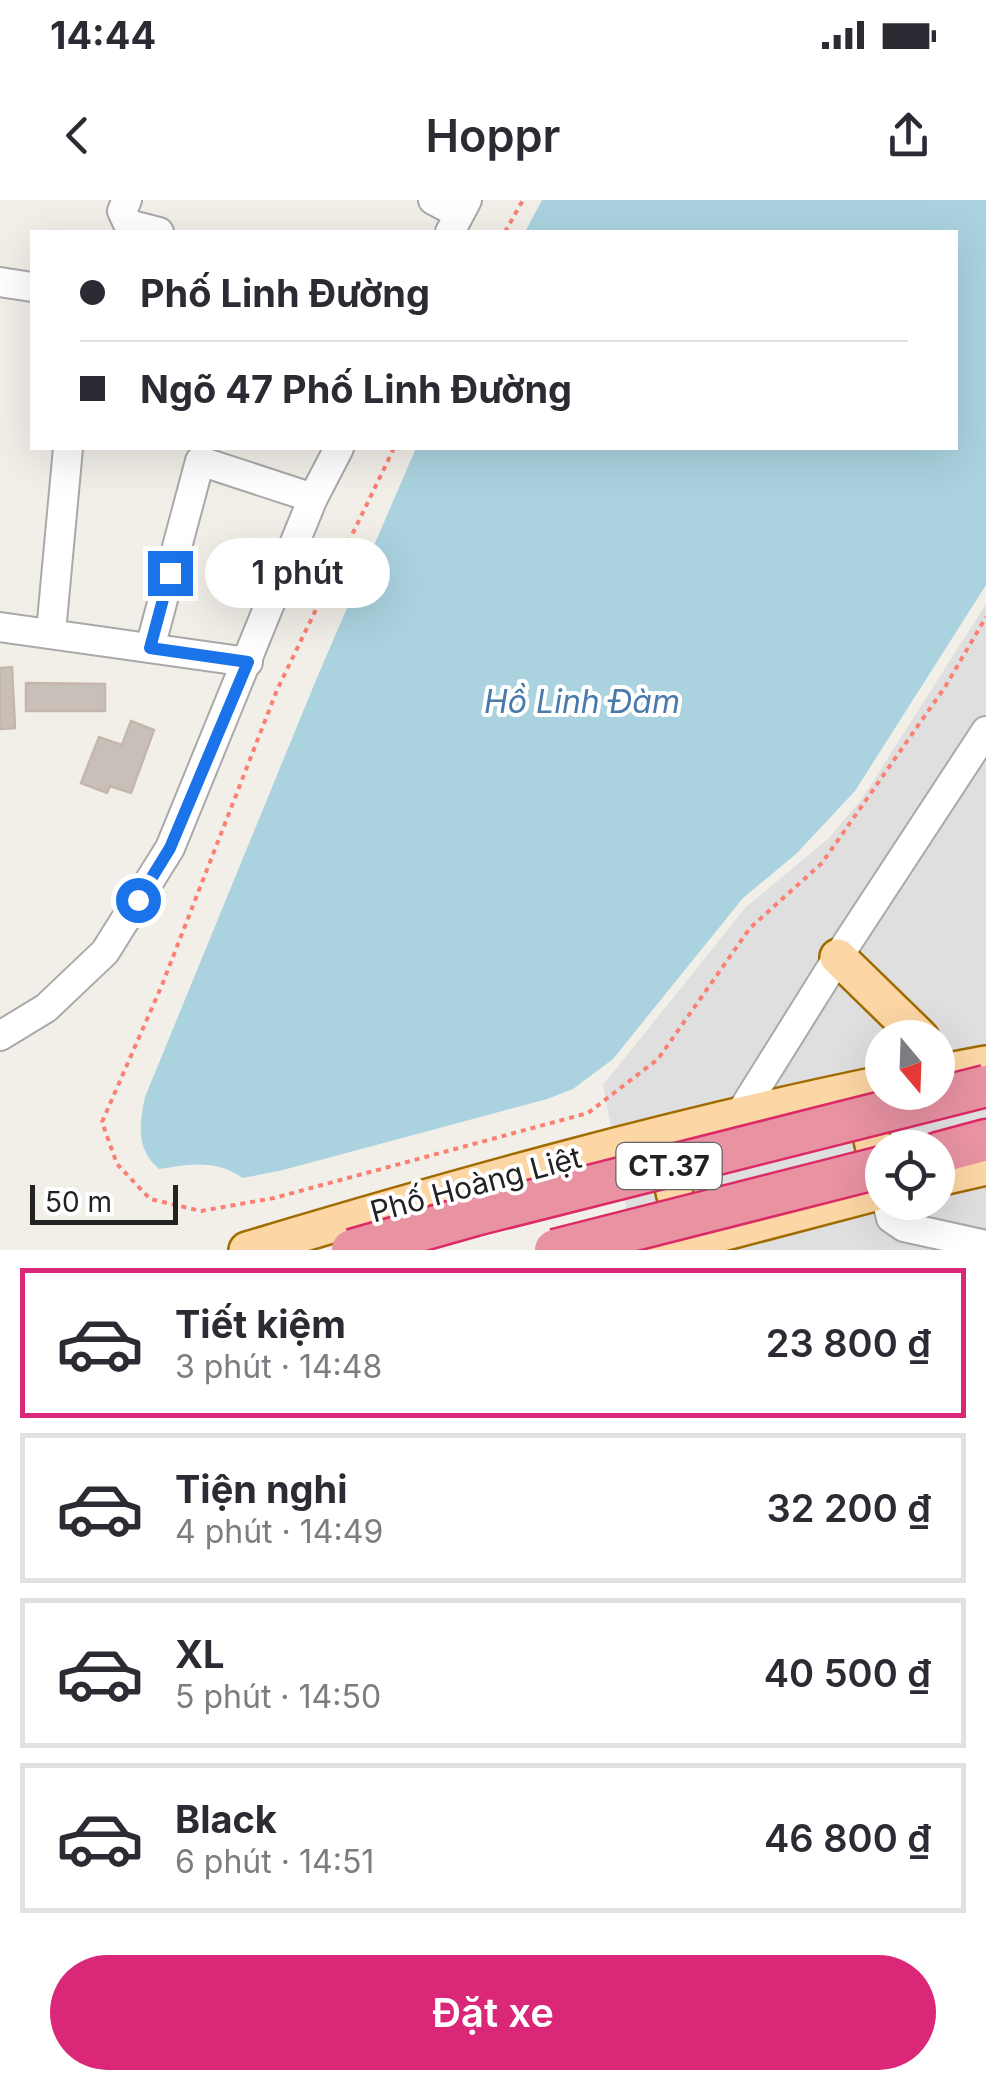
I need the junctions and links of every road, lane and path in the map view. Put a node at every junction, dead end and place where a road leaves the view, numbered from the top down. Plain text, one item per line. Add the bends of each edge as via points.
1 (126, 200) edge
2 (432, 200) edge
3 (523, 200) edge
4 (458, 216) edge
5 (151, 230) edge
6 (506, 230) edge
7 (0, 282) edge
8 (30, 286) edge
9 (68, 450) edge
10 (338, 450) edge
11 (393, 450) edge
12 (313, 498) junction
13 (986, 617) edge
14 (0, 627) edge
15 (51, 632) junction
16 (150, 648) junction
17 (248, 662) junction
18 (986, 731) edge
19 (838, 957) junction
20 (903, 1020) edge
21 (0, 1036) edge
22 (960, 1069) edge
23 (865, 1087) edge
24 (740, 1114) junction
25 (694, 1126) junction
26 (986, 1140) edge
27 (955, 1148) edge
28 (986, 1167) edge
29 (865, 1171) edge
30 (955, 1174) edge
31 (865, 1193) edge
32 (894, 1220) edge
33 (721, 1233) junction
34 (986, 1245) edge
35 (247, 1250) edge
36 (352, 1250) edge
37 (555, 1250) edge
38 (657, 1250) edge

1 - 5 street via 128,224
2 - 4 street
3 - 6 path
7 - 8 street
9 - 15 street
10 - 12 street
11 - 13 path via 277,690 102,1122 117,1164 150,1200 201,1211 274,1198 588,1113 658,1060 750,928 822,863
12 - 16 street via 200,461
12 - 17 street
14 - 15 street
15 - 16 street
16 - 17 street
17 - 21 street via 170,848 105,952 46,1008
18 - 19 street
19 - 20 main road
19 - 24 street
22 - 36 highway, CT.37, bridge
23 - 24 main road, Phố Hoàng Liệt
24 - 25 main road, Phố Hoàng Liệt
25 - 33 main road via 674,1151 672,1188 689,1220
25 - 35 main road, Phố Hoàng Liệt
26 - 27 highway
28 - 30 main road
29 - 37 highway, CT.37, bridge
31 - 33 main road
32 - 34 street
33 - 38 main road

